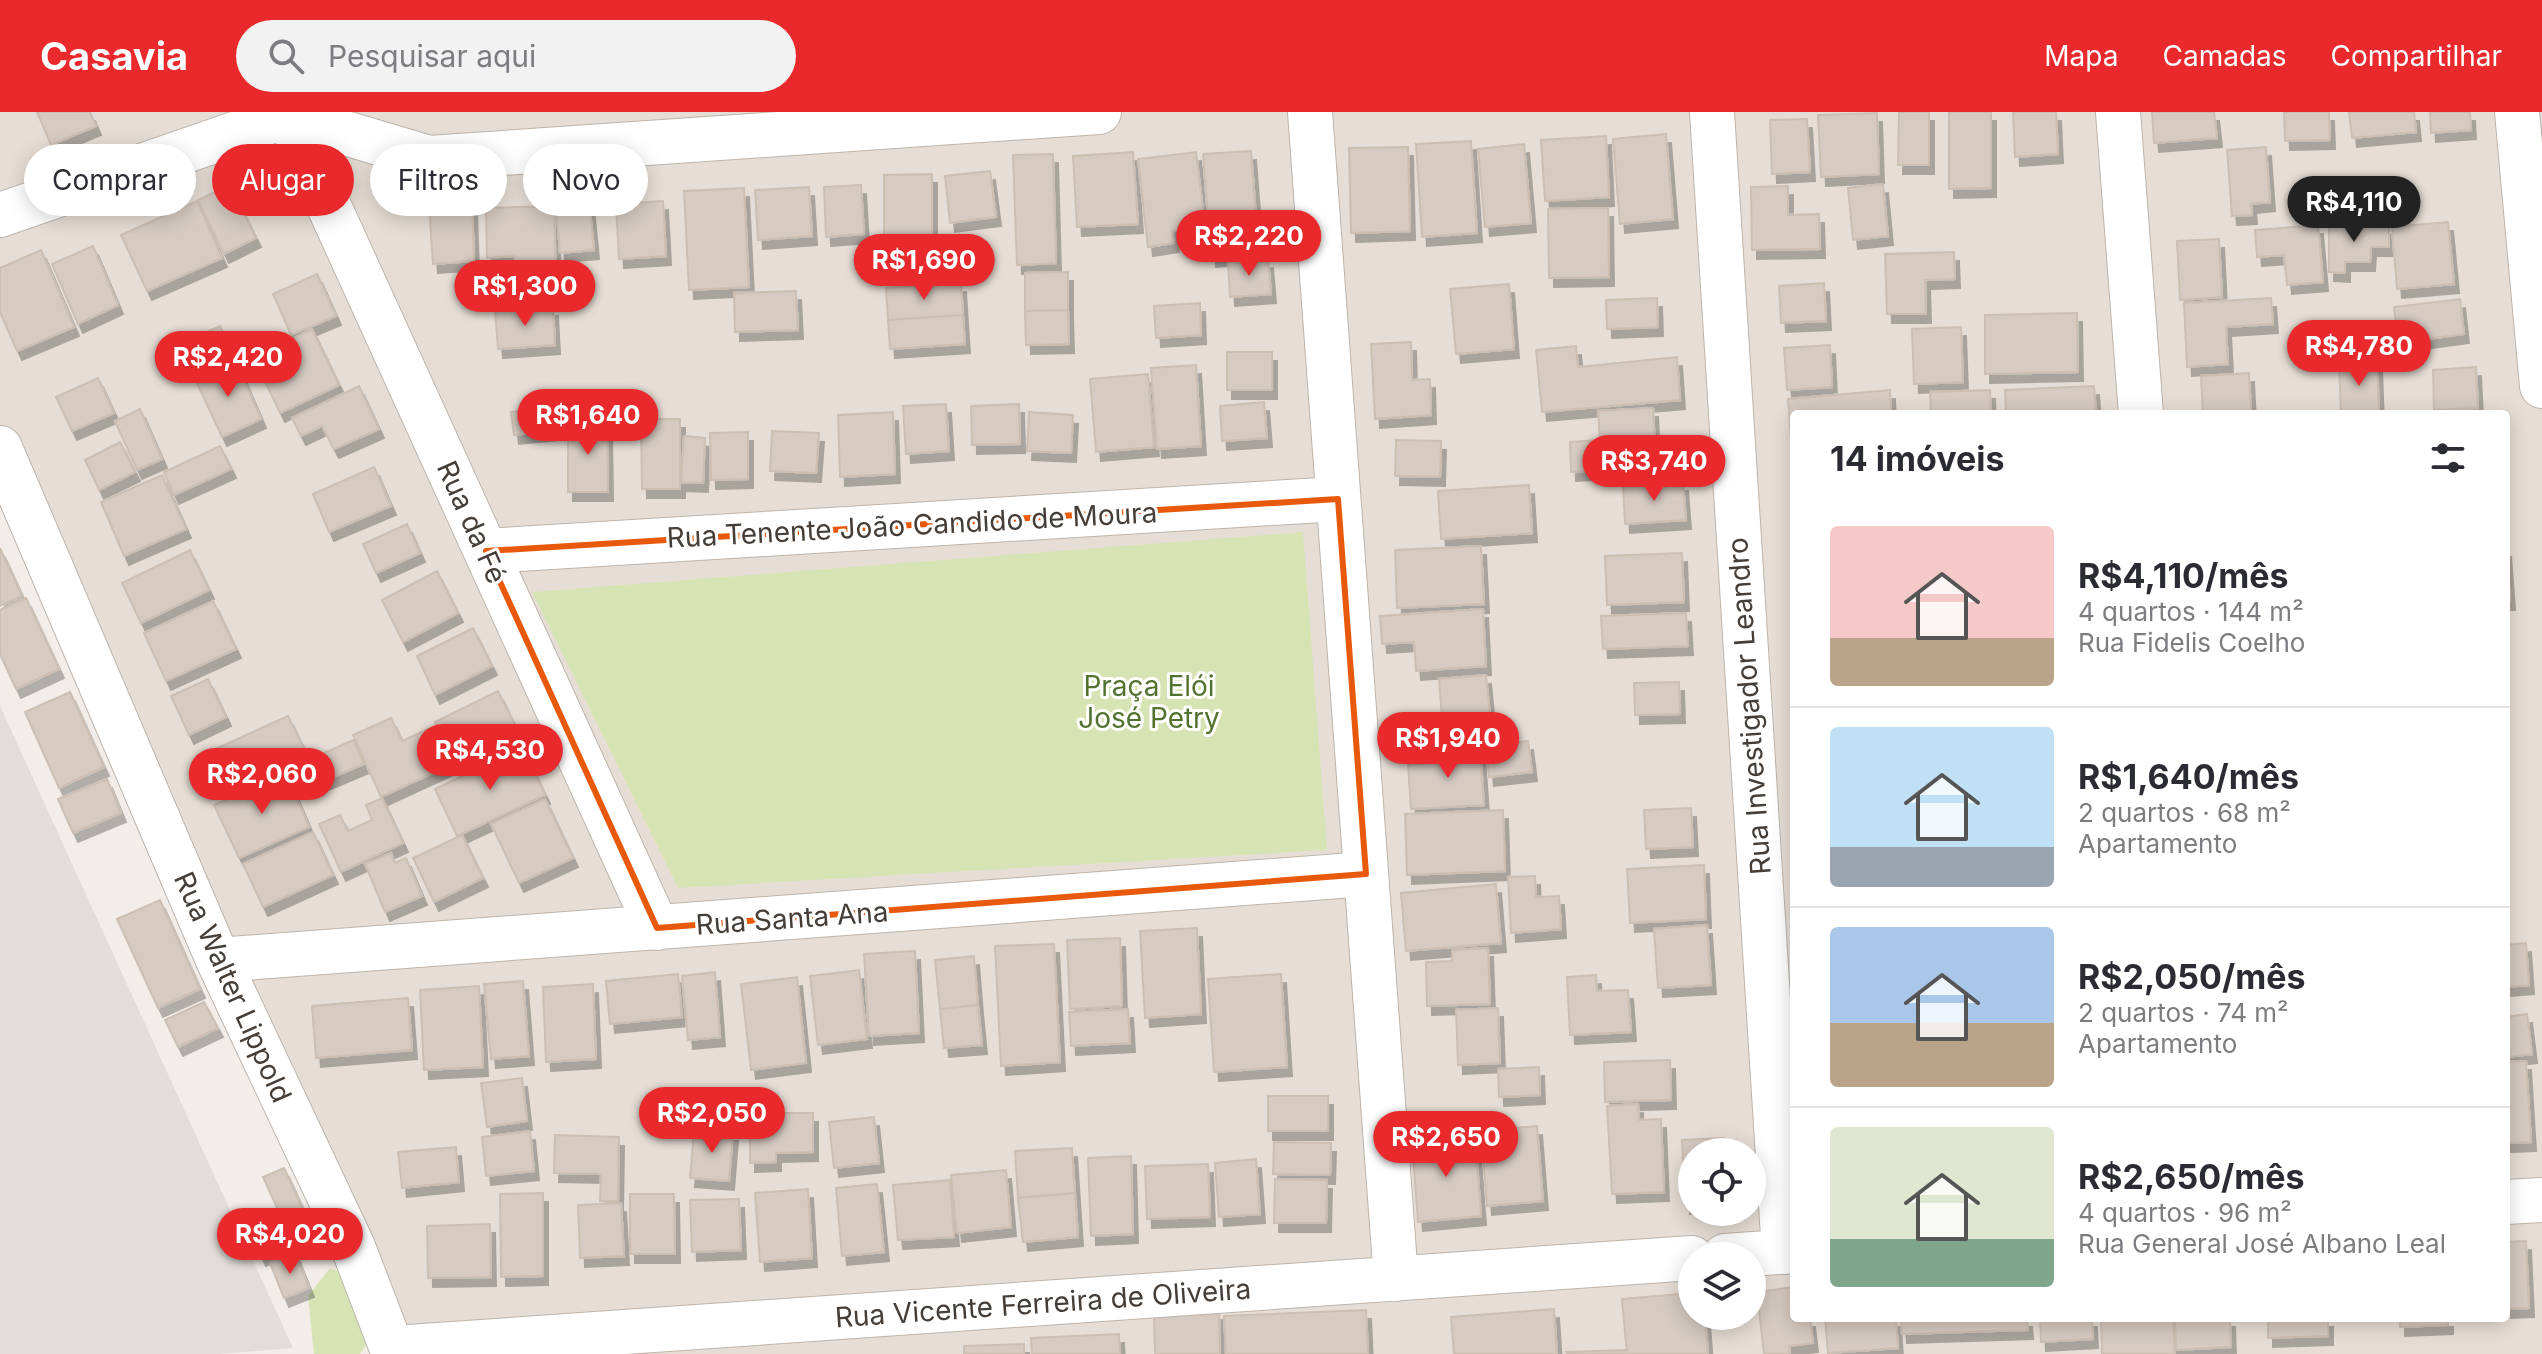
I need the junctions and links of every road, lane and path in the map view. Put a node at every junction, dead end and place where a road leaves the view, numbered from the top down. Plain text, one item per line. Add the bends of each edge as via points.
1 (1099, 112) edge
2 (1310, 112) edge
3 (1712, 112) edge
4 (2118, 112) edge
5 (2517, 112) edge
6 (293, 114) edge
7 (0, 215) edge
8 (2542, 386) edge
9 (2141, 410) edge
10 (0, 448) edge
11 (1338, 499) junction
12 (486, 551) junction
13 (1366, 874) junction
14 (657, 928) junction
15 (218, 960) junction
16 (2542, 1200) edge
17 (2510, 1202) edge
18 (1789, 1252) edge
19 (1766, 1253) edge
20 (1678, 1259) edge
21 (1396, 1279) junction
22 (394, 1351) edge

1 - 6 street via 429,158
2 - 11 street
3 - 18 street, Rua Investigador Leandro
4 - 9 street
5 - 8 street
6 - 7 street
6 - 12 street, Rua da Fé
10 - 15 street, Rua Walter Lippold
11 - 12 street, Rua Tenente João Candido de Moura
11 - 13 street
12 - 14 street, Rua da Fé
13 - 14 street, Rua Santa Ana
13 - 21 street
14 - 15 street, Rua Santa Ana
15 - 22 street, Rua Walter Lippold via 353,1247
16 - 17 street
18 - 19 street
20 - 21 street, Rua Vicente Ferreira de Oliveira
21 - 22 street, Rua Vicente Ferreira de Oliveira

